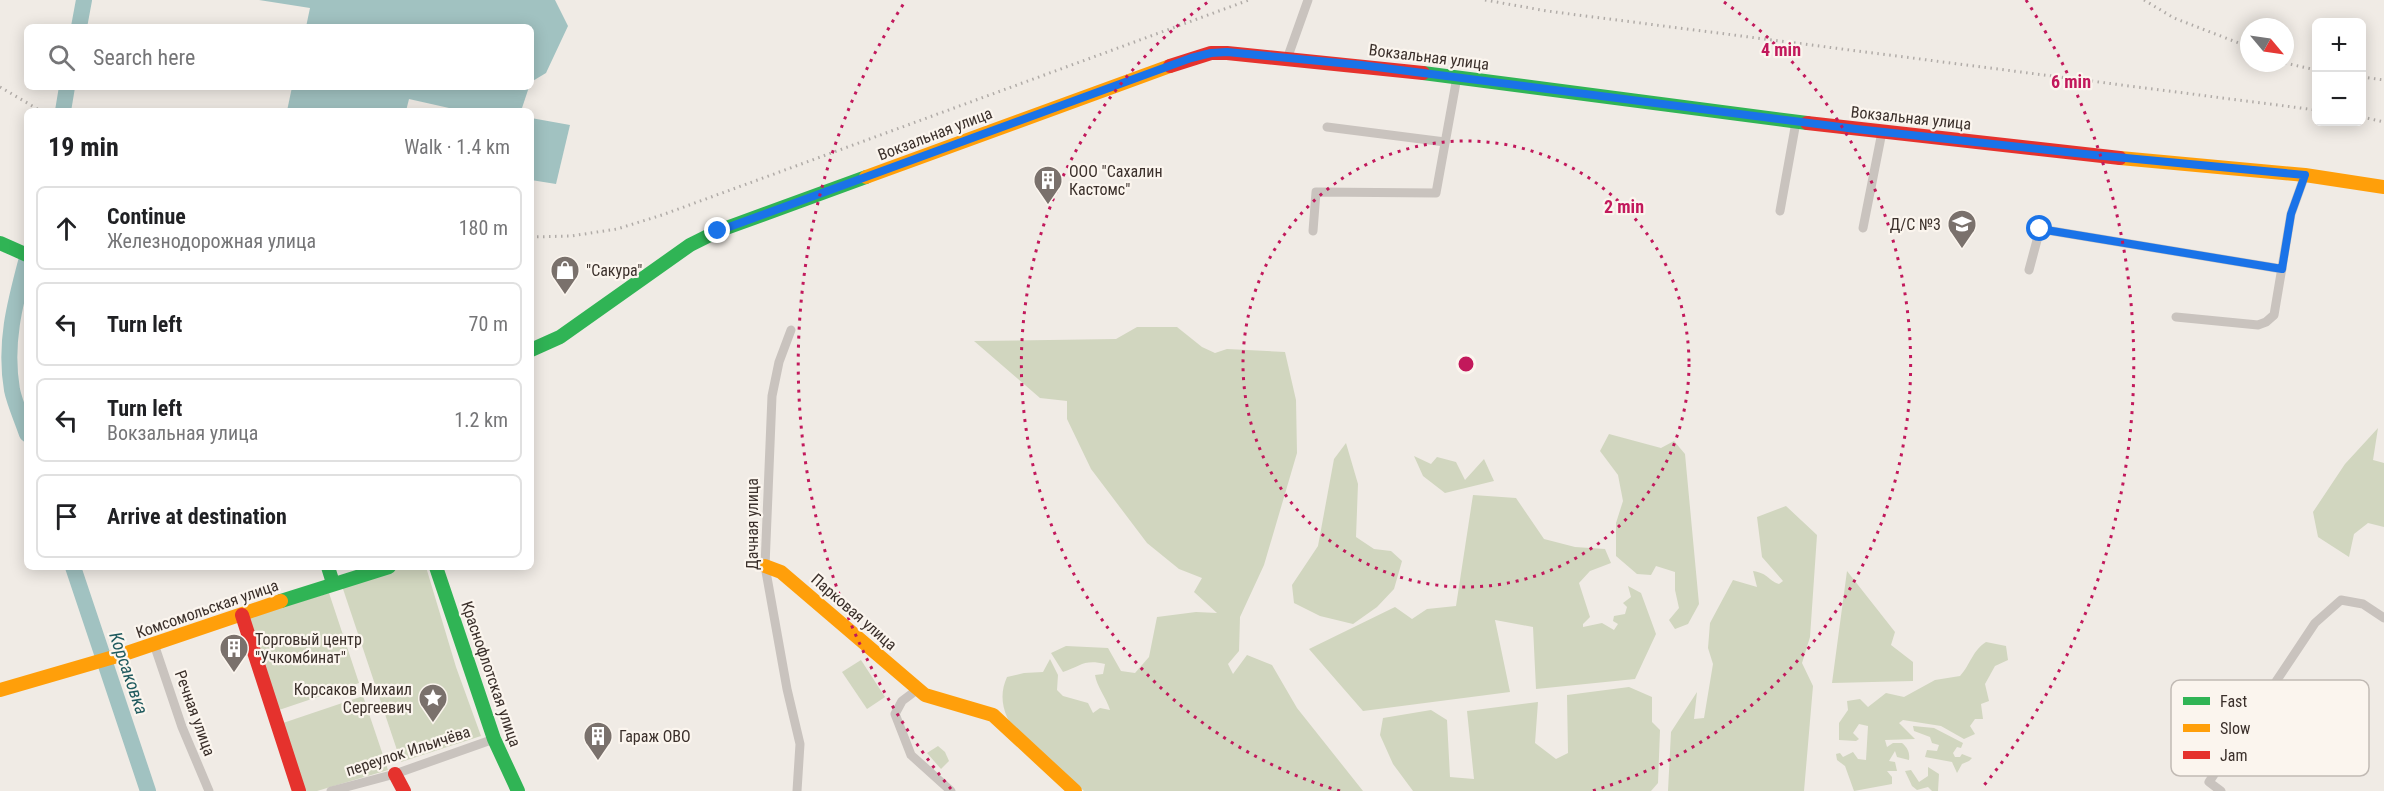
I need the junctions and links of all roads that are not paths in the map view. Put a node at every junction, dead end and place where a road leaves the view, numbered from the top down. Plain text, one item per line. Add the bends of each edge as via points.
1 (1308, 0) edge
2 (1287, 59) junction
3 (1457, 77) junction
4 (1797, 122) junction
5 (1327, 127) dead end
6 (1882, 132) junction
7 (1445, 142) junction
8 (2305, 175) junction
9 (2384, 187) edge
10 (1780, 211) dead end
11 (1863, 228) dead end
12 (1313, 231) dead end
13 (5, 245) edge
14 (24, 254) edge
15 (2282, 269) junction
16 (2029, 270) dead end
17 (2176, 317) dead end
18 (791, 330) dead end
19 (534, 349) edge
20 (765, 566) junction
21 (329, 570) edge
22 (378, 570) edge
23 (437, 570) edge
24 (333, 583) junction
25 (242, 615) junction
26 (2384, 618) edge
27 (154, 644) junction
28 (2277, 680) edge
29 (918, 689) junction
30 (0, 690) edge
31 (494, 739) junction
32 (395, 774) junction
33 (2213, 776) edge
34 (209, 791) edge
35 (299, 791) edge
36 (331, 791) edge
37 (404, 791) edge
38 (518, 791) edge
39 (797, 791) edge
40 (951, 791) edge
41 (1075, 791) edge
42 (2221, 791) edge

1 - 2 street
2 - 3 main road, Вокзальная улица
2 - 19 main road, Вокзальная улица via 1227,52 1191,58 752,216 690,245 560,337
3 - 4 main road, Вокзальная улица
3 - 7 street
4 - 6 main road, Вокзальная улица
4 - 10 street
5 - 7 street
6 - 8 main road, Вокзальная улица
6 - 11 street
7 - 12 street via 1436,193 1316,192
8 - 9 main road, Вокзальная улица
8 - 15 street via 2291,214
13 - 14 main road
15 - 16 street via 2040,229
15 - 17 street via 2274,315 2258,326
18 - 20 street, Дачная улица via 772,396
20 - 29 main road, Парковая улица via 781,572 805,591
20 - 39 street, Дачная улица via 800,744
21 - 24 main road
22 - 24 main road, Комсомольская улица
23 - 31 main road, Краснофлотская улица
24 - 25 main road, Комсомольская улица
25 - 27 main road, Комсомольская улица
25 - 35 main road
26 - 28 street via 2363,604 2341,600 2315,622
27 - 30 main road, Комсомольская улица
27 - 34 street, Речная улица via 182,728
29 - 40 street via 902,701 895,714 911,755
29 - 41 main road, Парковая улица via 993,715
31 - 32 street, переулок Ильичёва
31 - 38 main road, Краснофлотская улица
32 - 36 street, переулок Ильичёва
32 - 37 main road
33 - 42 street via 2209,782

